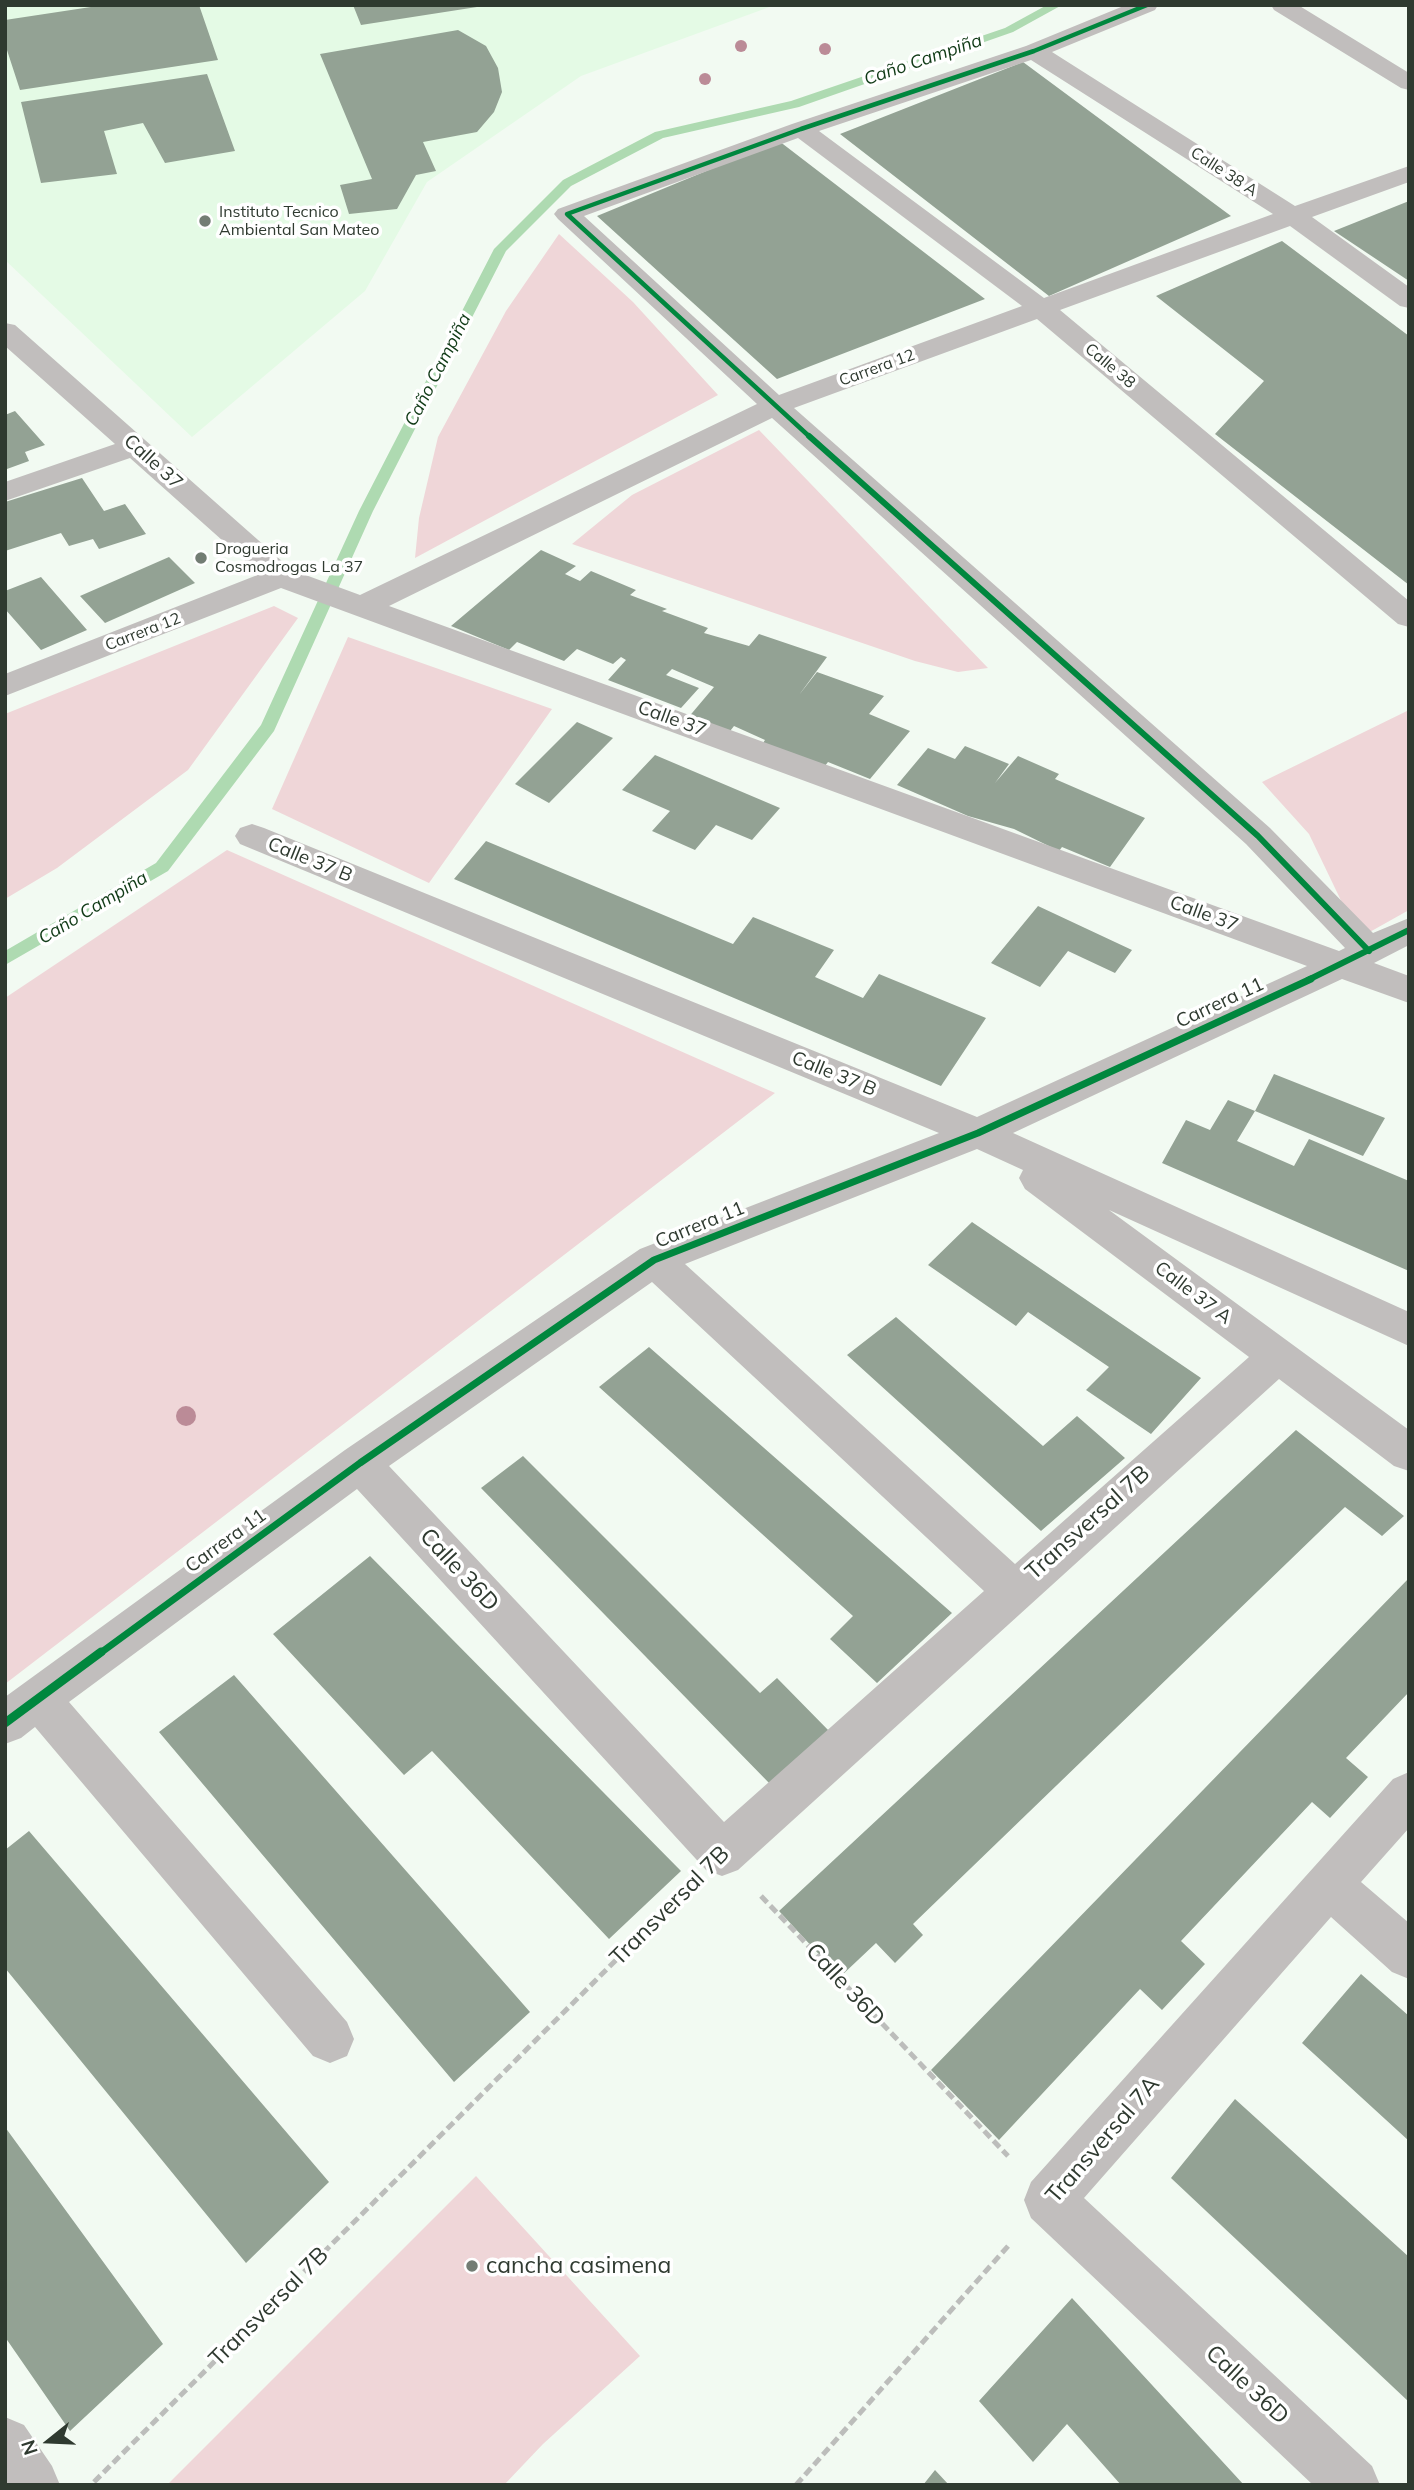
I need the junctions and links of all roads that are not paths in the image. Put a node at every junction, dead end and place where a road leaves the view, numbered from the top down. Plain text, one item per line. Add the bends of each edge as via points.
1 (1147, 5) edge
2 (1282, 5) edge
3 (1034, 51) junction
4 (1409, 83) edge
5 (801, 129) junction
6 (1409, 173) edge
7 (1293, 216) junction
8 (1409, 300) edge
9 (1041, 308) junction
10 (5, 331) edge
11 (775, 405) junction
12 (136, 446) junction
13 (5, 492) edge
14 (288, 580) junction
15 (356, 603) junction
16 (1409, 617) edge
17 (5, 686) edge
18 (253, 836) dead end
19 (1409, 930) edge
20 (1355, 958) junction
21 (1409, 990) edge
22 (978, 1133) junction
23 (654, 1260) junction
24 (1409, 1329) edge
25 (1277, 1356) junction
26 (1409, 1453) edge
27 (360, 1464) junction
28 (1013, 1590) junction
29 (22, 1710) edge
30 (1409, 1794) edge
31 (722, 1854) joint
32 (1329, 1884) junction
33 (1409, 1955) edge
34 (330, 2039) dead end
35 (1049, 2200) joint
36 (5, 2444) edge
37 (33, 2485) edge
38 (1353, 2485) edge

1 - 3 street
2 - 4 street
3 - 5 street
3 - 7 street, Calle 38 A
5 - 9 street, Calle 38
5 - 11 street via 566,214
6 - 7 street, Carrera 12
7 - 8 street, Calle 38 A
7 - 9 street, Carrera 12
9 - 11 street, Carrera 12
9 - 16 street, Calle 38
10 - 12 street, Calle 37
11 - 15 street, Carrera 12
11 - 20 street via 1258,836
12 - 13 street
12 - 14 street, Calle 37
14 - 15 street, Calle 37
14 - 17 street, Carrera 12
15 - 20 street, Calle 37
18 - 22 street, Calle 37 B
19 - 20 street, Carrera 11
20 - 21 street, Calle 37
20 - 22 street, Carrera 11
22 - 23 street, Carrera 11
22 - 24 street, Calle 37 B
22 - 25 street, Calle 37 A
23 - 27 street, Carrera 11
23 - 28 street
25 - 26 street, Calle 37 A
25 - 28 street, Transversal 7B
27 - 29 street, Carrera 11
27 - 31 street, Calle 36D
28 - 31 street, Transversal 7B
29 - 34 street
30 - 32 street, Transversal 7A
32 - 33 street
32 - 35 street, Transversal 7A
35 - 38 street, Calle 36D
36 - 37 street

